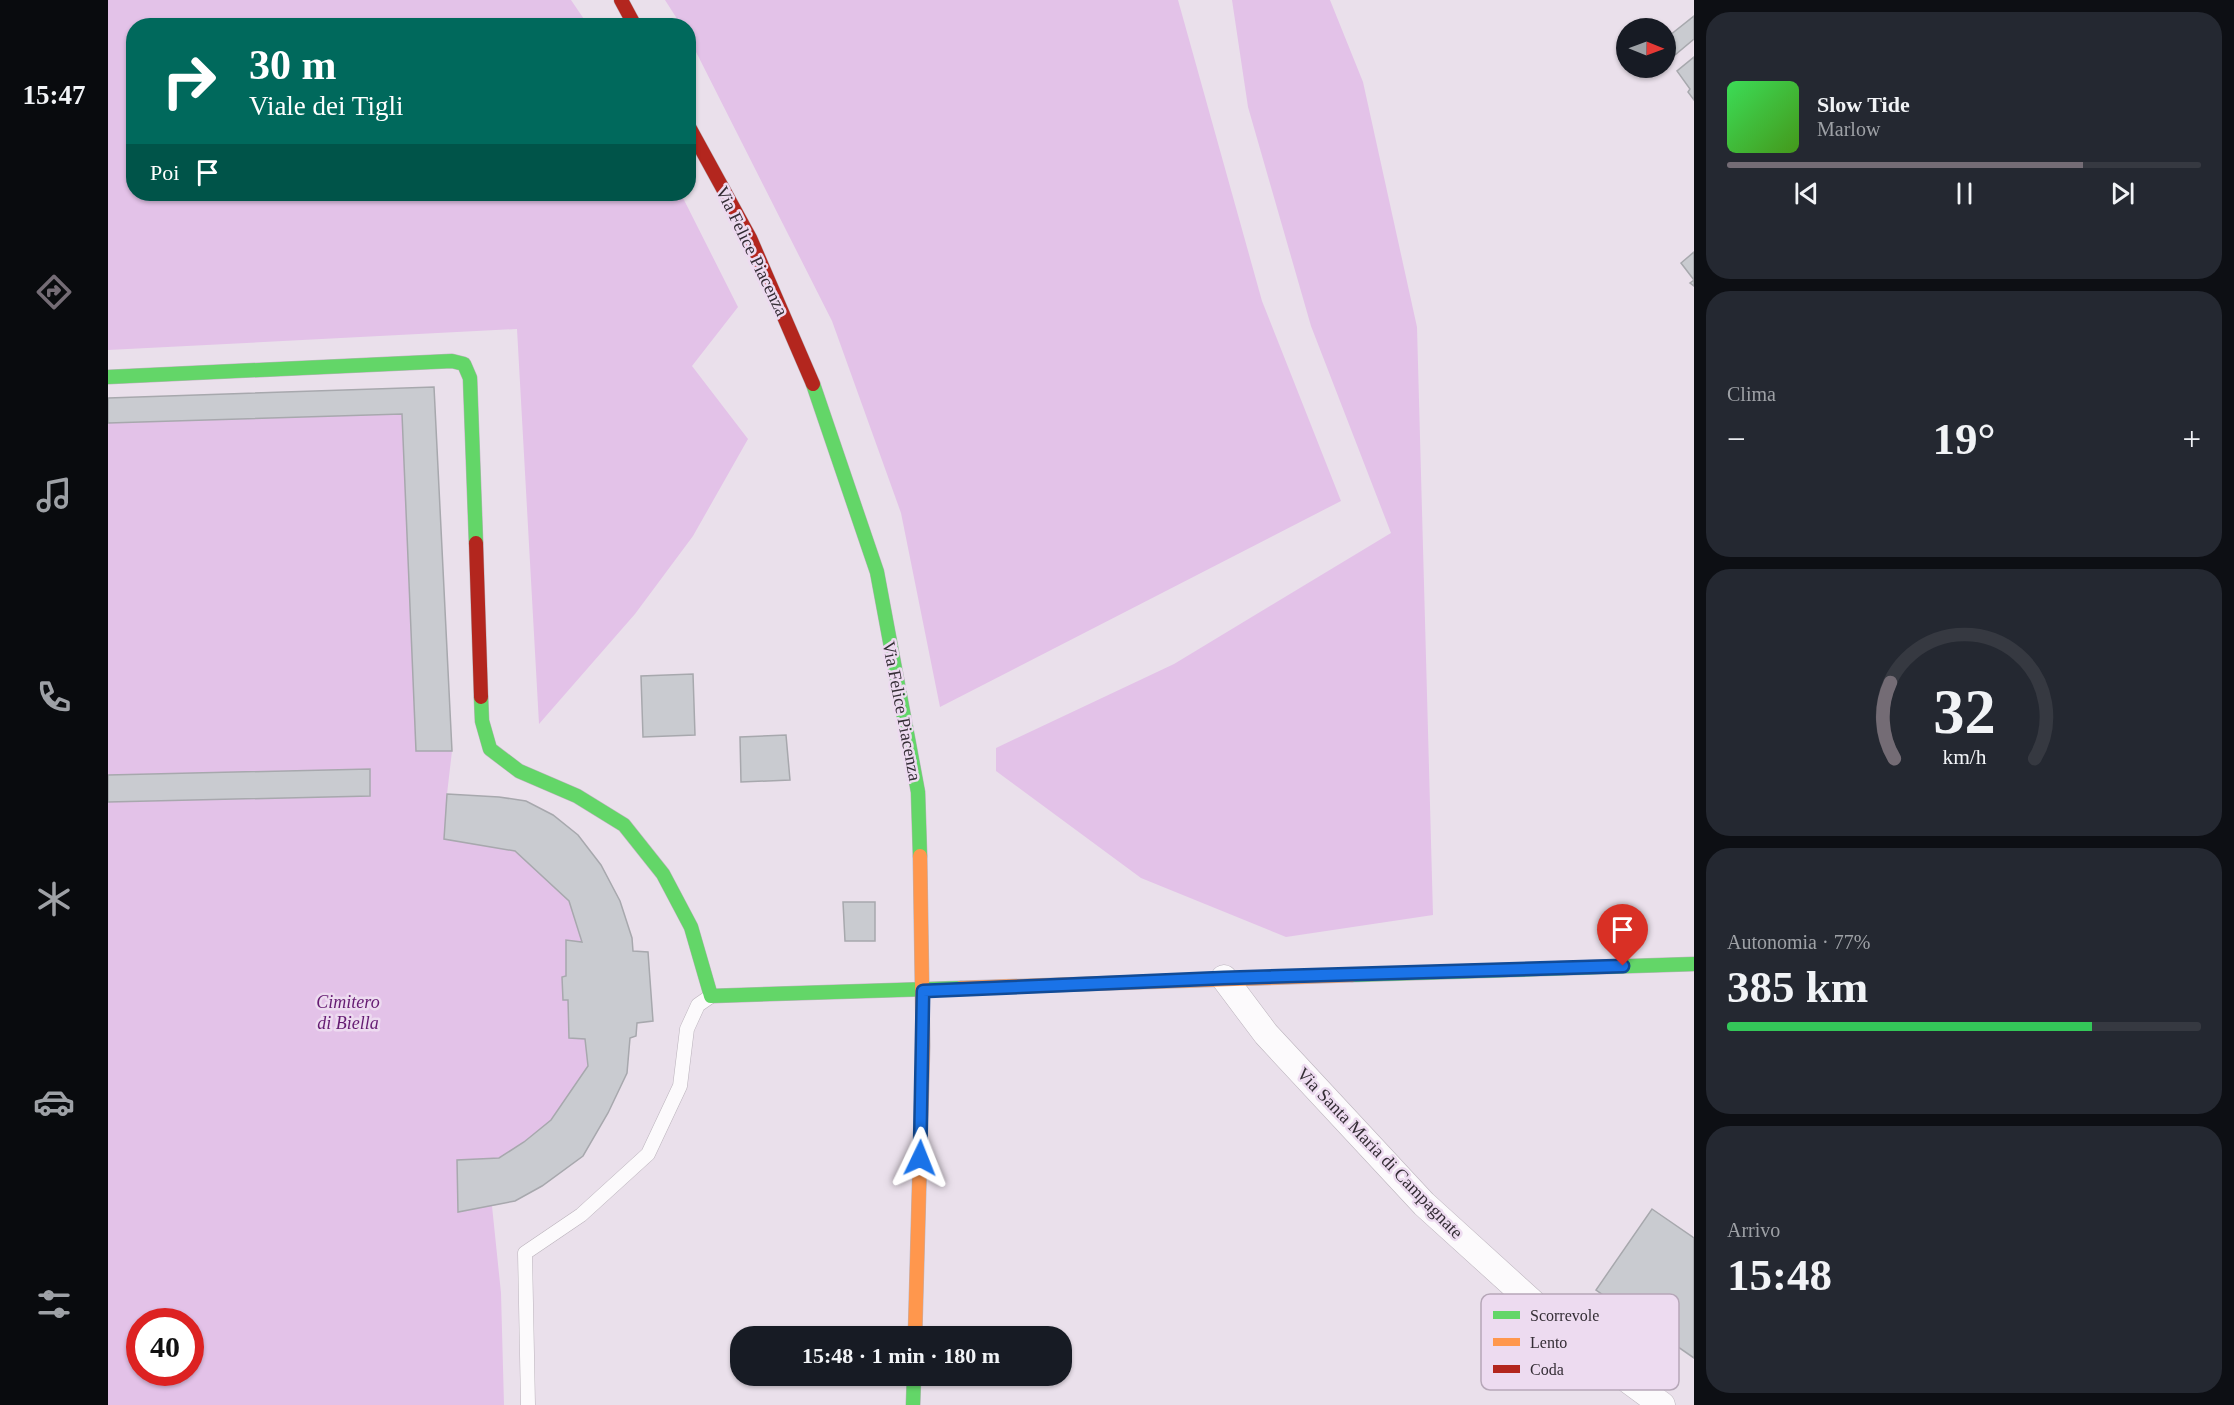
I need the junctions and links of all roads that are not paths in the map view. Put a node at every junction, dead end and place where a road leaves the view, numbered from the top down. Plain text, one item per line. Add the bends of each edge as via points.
1 (621, 0) edge
2 (631, 18) edge
3 (696, 139) edge
4 (108, 377) edge
5 (1694, 964) edge
6 (1224, 978) junction
7 (923, 991) junction
8 (711, 996) junction
9 (1524, 1294) edge
10 (915, 1326) edge
11 (914, 1386) edge
12 (1642, 1390) edge
13 (528, 1405) edge
14 (913, 1405) edge
15 (1662, 1405) edge

1 - 2 street
3 - 7 street, Via Felice Piacenza via 750,238 821,402 876,572 918,792
4 - 8 street via 452,361 464,364 470,378 482,721 490,749 519,771 577,796 624,825 663,874 691,927
5 - 6 street
6 - 7 street
6 - 9 street, Via Santa Maria di Campagnate via 1266,1034 1425,1204
7 - 8 street
7 - 10 street, Via Felice Piacenza
8 - 13 lane via 698,1005 687,1029 680,1086 648,1154 581,1215 525,1252
11 - 14 street
12 - 15 street, Via Santa Maria di Campagnate

